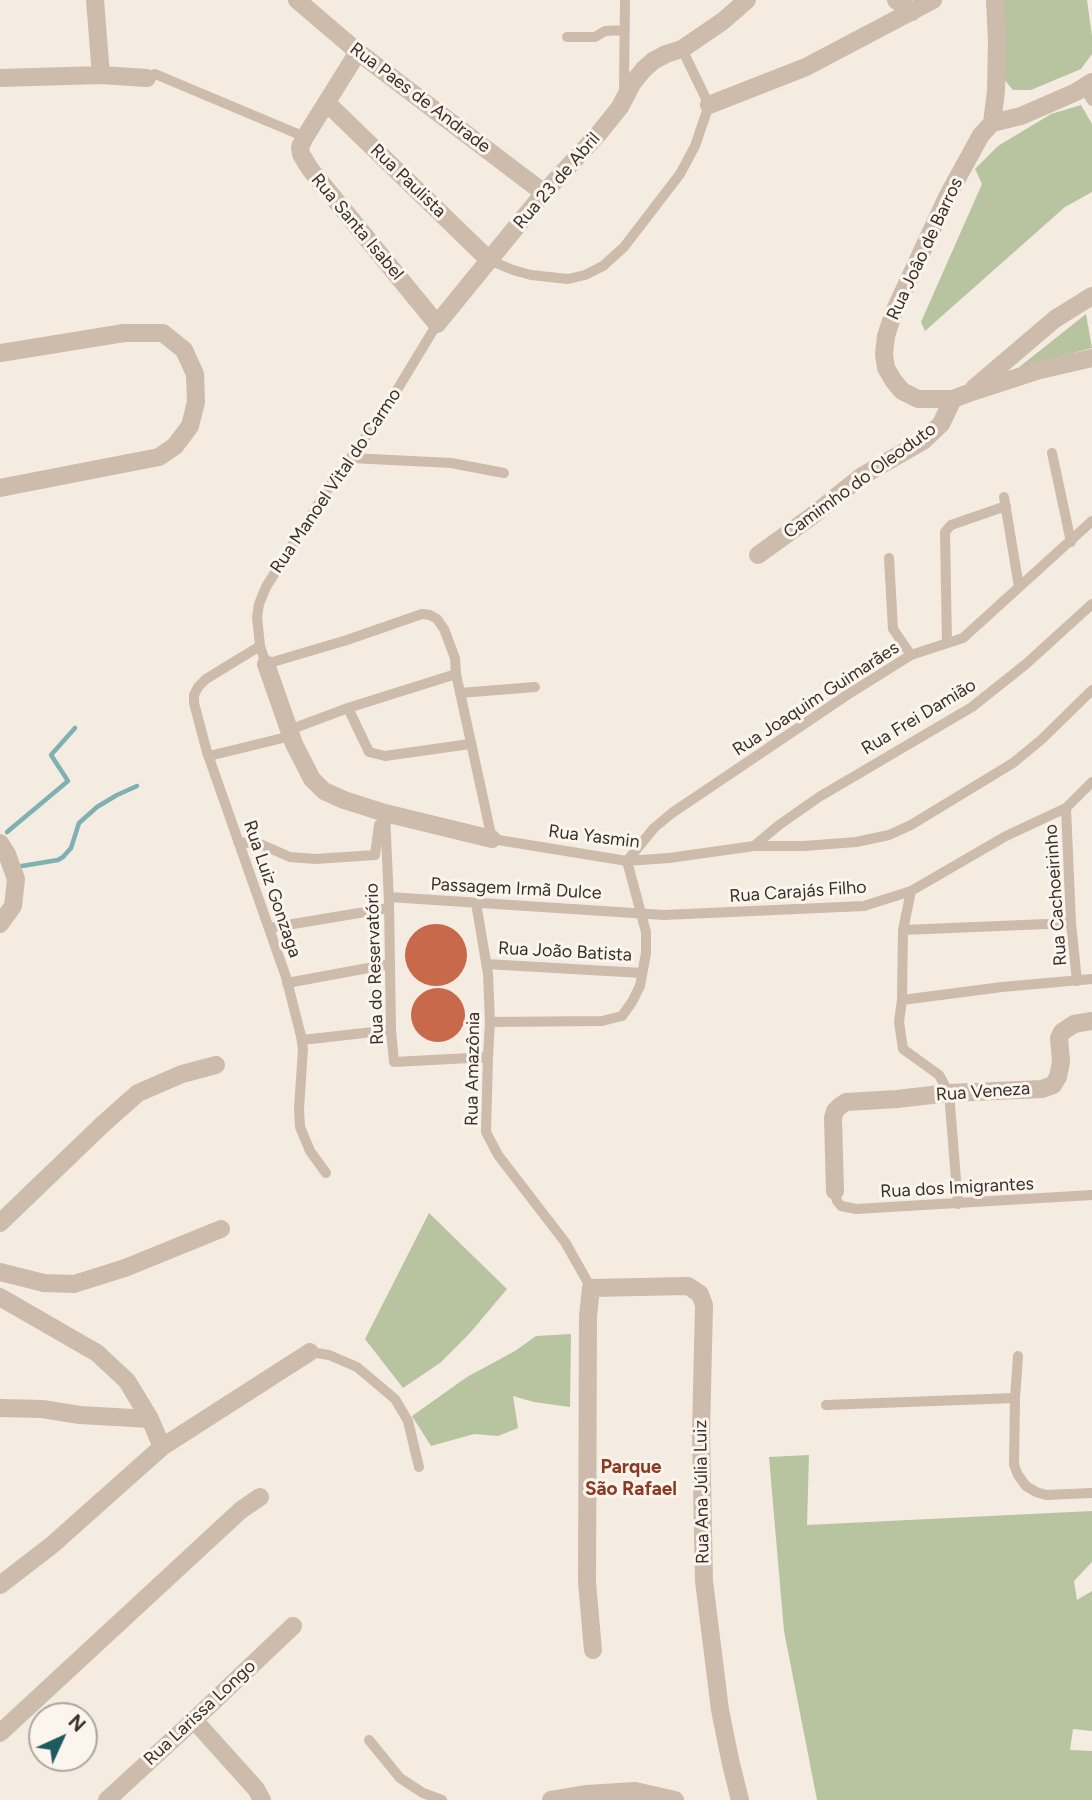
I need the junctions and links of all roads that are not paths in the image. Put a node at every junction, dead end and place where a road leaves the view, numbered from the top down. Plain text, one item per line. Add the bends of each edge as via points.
1 (95, 0) edge
2 (625, 0) edge
3 (747, 0) edge
4 (896, 0) edge
5 (933, 0) edge
6 (995, 0) edge
7 (302, 2) edge
8 (912, 12) junction
9 (625, 30) junction
10 (567, 37) dead end
11 (682, 49) junction
12 (358, 52) junction
13 (101, 75) junction
14 (151, 76) joint
15 (0, 78) edge
16 (1089, 90) edge
17 (624, 100) junction
18 (327, 103) junction
19 (709, 105) junction
20 (992, 122) junction
21 (305, 137) junction
22 (544, 193) junction
23 (489, 260) junction
24 (1092, 296) edge
25 (437, 324) junction
26 (0, 354) edge
27 (1092, 358) edge
28 (972, 391) junction
29 (1052, 453) dead end
30 (351, 458) junction
31 (504, 474) dead end
32 (0, 488) edge
33 (1092, 521) edge
34 (1071, 542) junction
35 (758, 555) dead end
36 (889, 558) dead end
37 (1019, 587) junction
38 (1092, 604) edge
39 (947, 643) junction
40 (260, 646) junction
41 (911, 655) junction
42 (266, 664) junction
43 (456, 674) junction
44 (535, 687) dead end
45 (1092, 690) edge
46 (460, 693) junction
47 (348, 708) junction
48 (290, 733) junction
49 (470, 744) junction
50 (208, 756) junction
51 (1092, 782) edge
52 (1066, 808) junction
53 (385, 819) junction
54 (492, 839) junction
55 (239, 842) junction
56 (0, 843) edge
57 (754, 846) junction
58 (627, 861) junction
59 (911, 891) junction
60 (389, 903) junction
61 (476, 903) junction
62 (642, 913) junction
63 (1071, 923) junction
64 (0, 924) edge
65 (269, 928) junction
66 (903, 930) junction
67 (390, 964) junction
68 (486, 964) junction
69 (642, 973) junction
70 (1092, 979) edge
71 (1077, 981) junction
72 (287, 983) junction
73 (902, 1000) junction
74 (1092, 1021) edge
75 (490, 1022) junction
76 (391, 1030) junction
77 (302, 1040) junction
78 (488, 1057) junction
79 (216, 1065) dead end
80 (949, 1093) junction
81 (326, 1173) dead end
82 (835, 1191) joint
83 (1092, 1195) edge
84 (958, 1204) junction
85 (0, 1223) edge
86 (221, 1229) dead end
87 (0, 1272) edge
88 (591, 1288) junction
89 (0, 1297) edge
90 (310, 1352) joint
91 (1017, 1356) dead end
92 (1015, 1398) junction
93 (826, 1405) dead end
94 (0, 1408) edge
95 (150, 1419) junction
96 (162, 1447) junction
97 (419, 1467) dead end
98 (1092, 1493) edge
99 (260, 1497) dead end
100 (0, 1585) edge
101 (293, 1626) dead end
102 (593, 1650) dead end
103 (194, 1720) junction
104 (0, 1733) edge
105 (369, 1740) dead end
106 (107, 1800) edge
107 (262, 1800) edge
108 (442, 1800) edge
109 (551, 1800) edge
110 (675, 1800) edge
111 (740, 1800) edge

1 - 13 street
2 - 9 lane
3 - 11 street, Rua 23 de Abril
4 - 8 street
5 - 8 street
6 - 20 street, Rua Joâo de Barros
7 - 12 street, Rua Paes de Andrade
8 - 19 street via 806,67
9 - 10 lane
9 - 17 lane
11 - 17 street, Rua 23 de Abril via 653,61
11 - 19 lane
12 - 18 street
12 - 22 street, Rua Paes de Andrade
13 - 14 street
13 - 15 street
14 - 21 lane
16 - 20 street via 1021,117
17 - 22 street, Rua 23 de Abril
18 - 21 street
18 - 23 street, Rua Paulista
19 - 23 lane via 680,174 624,247 603,266 568,279 530,275
20 - 28 street, Rua Joâo de Barros via 947,197 894,312 884,354 893,380 918,399
21 - 25 street, Rua Santa Isabel via 301,155 310,169
22 - 23 street, Rua 23 de Abril
23 - 25 street, Rua 23 de Abril
24 - 28 street, Camimho do Oleoduto via 1055,319
25 - 30 lane, Rua Manoel Vital do Carmo
26 - 32 street via 124,333 163,333 184,350 195,374 196,402 190,426 175,446 159,457
27 - 28 street, Rua Joâo de Barros
28 - 35 street, Camimho do Oleoduto via 923,441 862,475
29 - 34 lane
30 - 31 lane via 451,463
30 - 40 lane, Rua Manoel Vital do Carmo via 266,587 257,617
33 - 34 lane, Rua Joaquim Guimarães
34 - 37 lane, Rua Joaquim Guimarães
36 - 41 lane via 893,629
37 - 39 lane, Rua Joaquim Guimarães via 963,638
37 - 39 lane via 1005,501 951,525 945,532
38 - 57 lane, Rua Frei Damião via 972,707 819,797
39 - 41 lane, Rua Joaquim Guimarães
40 - 42 lane, Rua Manoel Vital do Carmo
40 - 50 lane, Rua Luiz Gonzaga via 206,679 194,695
41 - 58 lane, Rua Joaquim Guimarães via 672,813
42 - 43 lane via 422,614 430,615 444,629
42 - 48 street, Rua Manoel Vital do Carmo
43 - 46 lane
43 - 47 lane
44 - 46 lane
45 - 57 lane, Rua Yasmin via 1013,764 900,830 856,842
46 - 49 lane
47 - 48 lane
47 - 49 lane via 369,752 385,756
48 - 50 lane
48 - 53 street, Rua Manoel Vital do Carmo via 312,779 324,791
49 - 54 lane
50 - 55 lane, Rua Luiz Gonzaga
51 - 52 lane, Rua Carajás Filho
52 - 59 lane, Rua Carajás Filho via 1006,836
52 - 63 lane, Rua Cachoeirinho
53 - 54 street, Rua Manoel Vital do Carmo
53 - 55 lane via 379,825 374,855 290,857 260,844
53 - 60 lane, Rua do Reservatório
54 - 58 lane, Rua Yasmin
55 - 65 lane, Rua Luiz Gonzaga
56 - 64 street via 16,879 13,906
57 - 58 lane, Rua Yasmin
58 - 62 lane
59 - 62 lane, Rua Carajás Filho via 864,906
59 - 66 lane
60 - 61 lane, Passagem Irmã Dulce
60 - 65 lane, Passagem Irmã Dulce
60 - 67 lane, Rua do Reservatório
61 - 62 lane, Passagem Irmã Dulce
61 - 68 lane, Rua Amazônia
62 - 69 lane via 646,932
63 - 66 lane
63 - 71 lane, Rua Cachoeirinho
65 - 72 lane, Rua Luiz Gonzaga
66 - 73 lane
67 - 72 lane
67 - 76 lane, Rua do Reservatório
68 - 69 lane, Rua João Batista
68 - 75 lane, Rua Amazônia
69 - 75 lane via 632,1002 616,1019
70 - 71 lane
71 - 73 lane
72 - 77 lane, Rua Luiz Gonzaga
73 - 80 lane via 903,1049 939,1075
74 - 80 street, Rua Veneza via 1062,1032 1061,1069 1053,1084 1042,1089
75 - 78 lane, Rua Amazônia
76 - 77 lane
76 - 78 lane, Rua do Reservatório via 394,1062
77 - 81 lane, Rua Luiz Gonzaga via 300,1128
78 - 88 lane, Rua Amazônia via 486,1132 498,1155 565,1242
79 - 85 street via 138,1093
80 - 82 street, Rua Veneza via 840,1106 833,1118
80 - 84 lane
82 - 84 lane, Rua dos Imigrantes via 837,1201 846,1208
83 - 84 lane, Rua dos Imigrantes
86 - 87 street via 125,1269 74,1284 44,1283
88 - 102 street via 587,1569
88 - 111 street, Rua Ana Júlia Luiz via 688,1286 703,1298 704,1581 720,1710
89 - 95 street via 97,1353 127,1381
90 - 96 street
90 - 97 lane via 357,1367 395,1399 408,1421
91 - 92 lane
92 - 93 lane
92 - 98 lane via 1014,1465 1026,1486 1046,1494
94 - 95 street
95 - 96 street
96 - 100 street
99 - 104 street
101 - 103 street, Rua Larissa Longo
103 - 106 street, Rua Larissa Longo
103 - 107 street
105 - 108 lane via 400,1778
109 - 110 street via 635,1791

